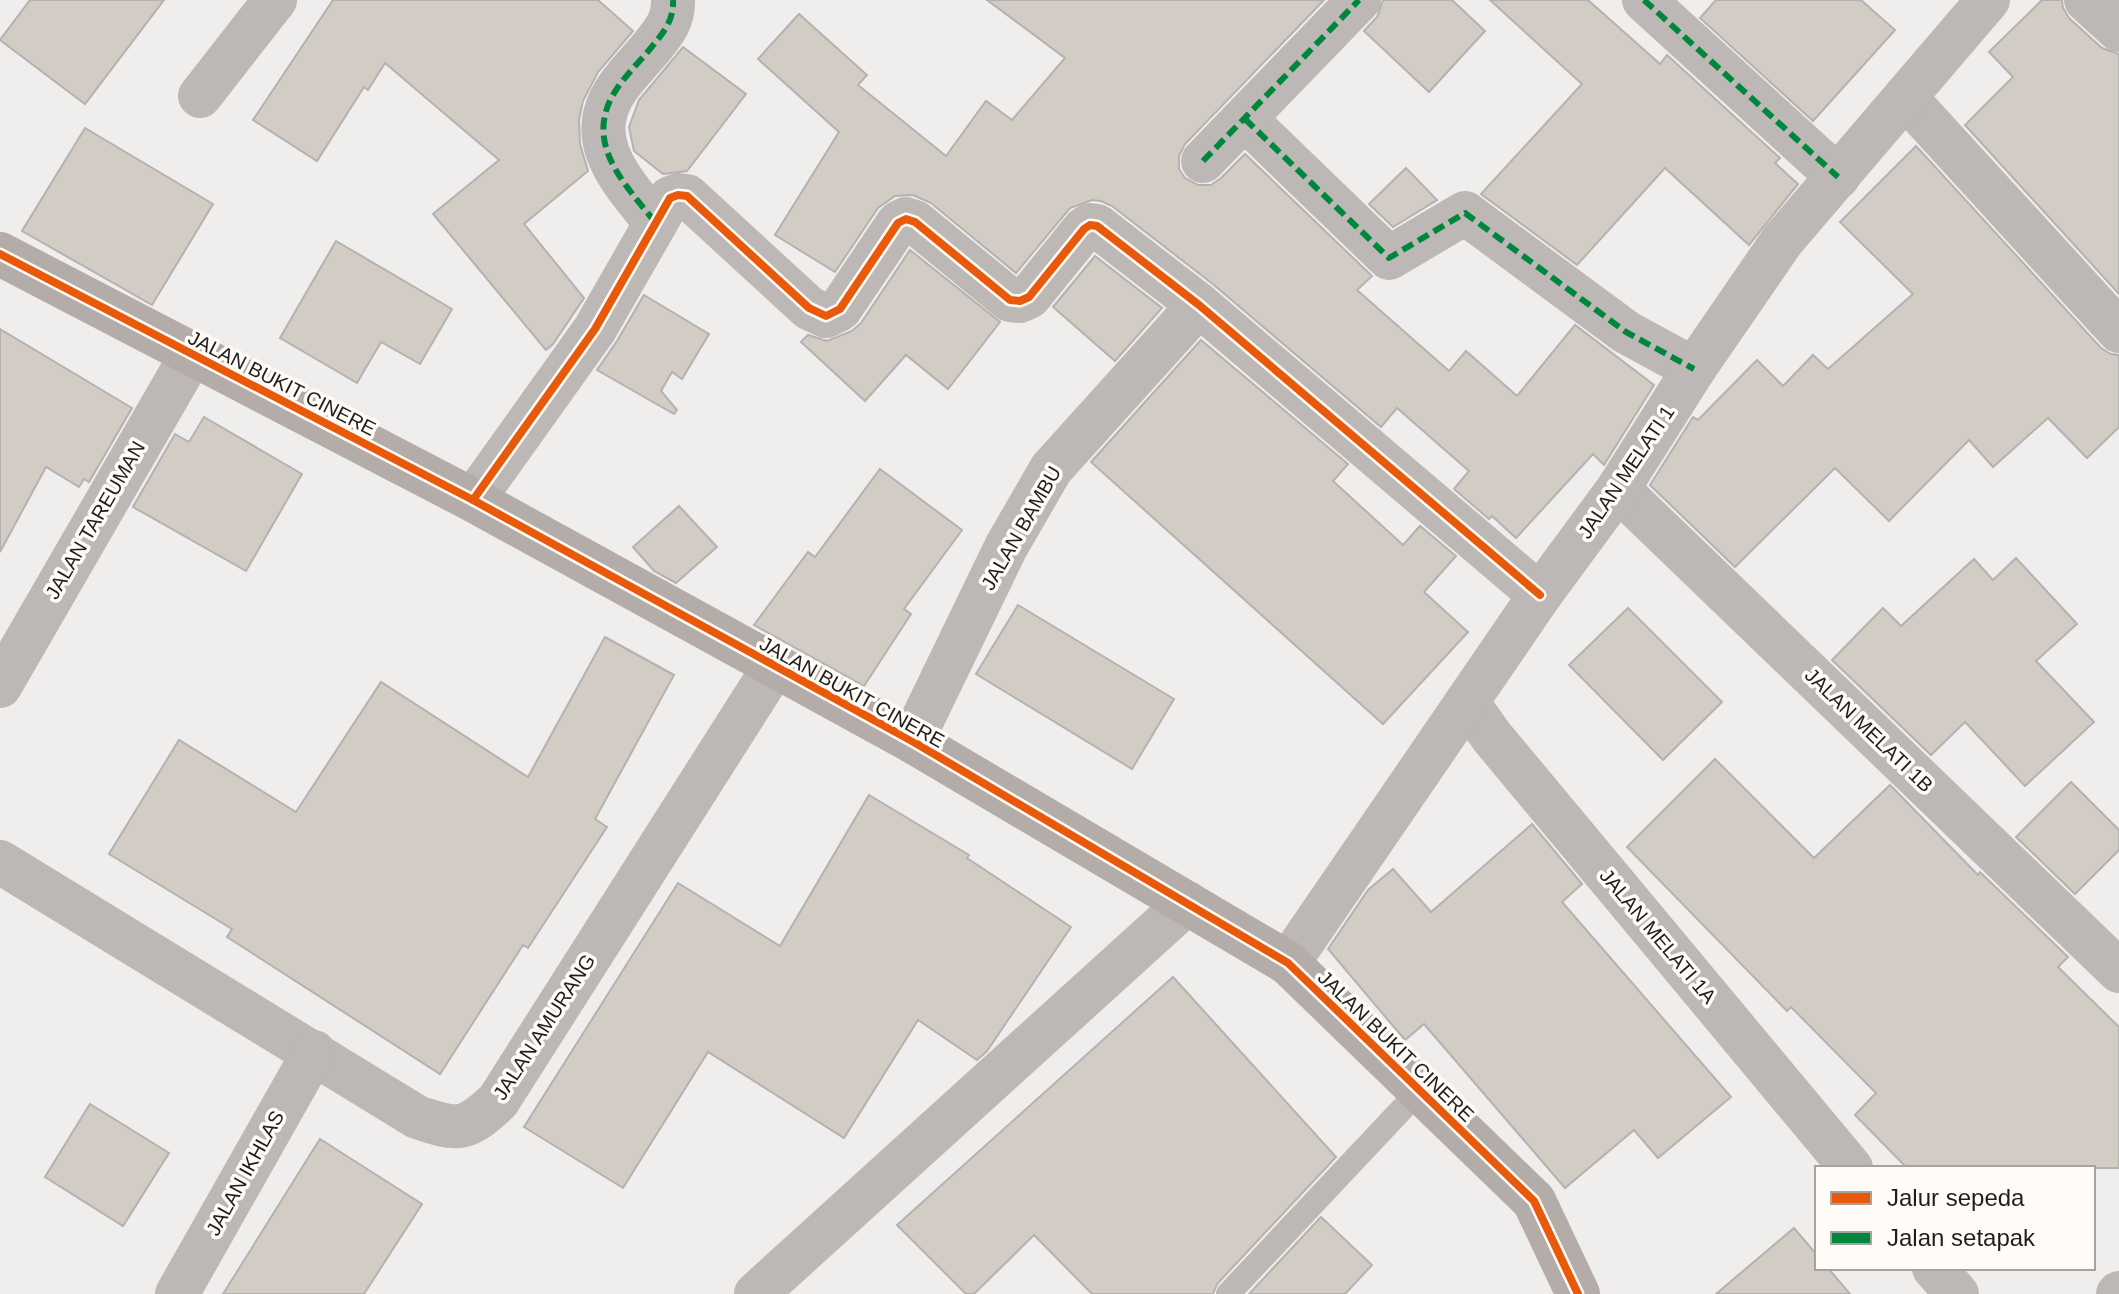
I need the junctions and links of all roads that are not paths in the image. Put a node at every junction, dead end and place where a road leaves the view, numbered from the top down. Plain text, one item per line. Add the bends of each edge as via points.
1 (275, 0) edge
2 (673, 0) edge
3 (1359, 0) edge
4 (1644, 0) edge
5 (1988, 0) edge
6 (2086, 0) edge
7 (2119, 30) edge
8 (200, 96) dead end
9 (1905, 97) junction
10 (1245, 119) junction
11 (1203, 161) dead end
12 (1838, 177) junction
13 (655, 222) junction
14 (0, 254) edge
15 (1199, 305) junction
16 (2119, 331) edge
17 (192, 354) junction
18 (1694, 369) junction
19 (1618, 489) junction
20 (473, 500) junction
21 (1540, 595) junction
22 (774, 667) junction
23 (0, 686) edge
24 (1467, 702) junction
25 (912, 741) junction
26 (1, 864) edge
27 (1187, 903) junction
28 (1288, 963) junction
29 (2119, 971) edge
30 (314, 1052) junction
31 (1420, 1090) junction
32 (1849, 1166) edge
33 (1936, 1270) edge
34 (177, 1294) edge
35 (756, 1294) edge
36 (1228, 1294) edge
37 (1578, 1294) edge
38 (1957, 1294) edge

1 - 8 street
2 - 13 street via 666,30 617,89 602,133 614,170
3 - 10 street
4 - 12 street
5 - 9 street, JALAN MELATI 1
6 - 7 street
9 - 12 street, JALAN MELATI 1
9 - 16 street
10 - 11 street
10 - 18 street via 1389,258 1465,213 1626,332
12 - 18 street, JALAN MELATI 1 via 1782,241
13 - 15 street via 670,198 687,196 809,308 826,316 840,309 898,223 906,219 1010,300 1029,297 1090,225
13 - 20 street via 595,329
14 - 17 street, JALAN BUKIT CINERE
15 - 21 street
15 - 25 street, JALAN BAMBU via 1051,469 1006,547
17 - 20 street, JALAN BUKIT CINERE
17 - 23 street, JALAN TAREUMAN
18 - 19 street, JALAN MELATI 1
19 - 21 street, JALAN MELATI 1
19 - 29 street, JALAN MELATI 1B
20 - 22 street, JALAN BUKIT CINERE
21 - 24 street, JALAN MELATI 1
22 - 25 street, JALAN BUKIT CINERE
22 - 30 street, JALAN AMURANG via 498,1101 476,1122 449,1128 417,1117
24 - 28 street, JALAN MELATI 1
24 - 32 street, JALAN MELATI 1A
25 - 27 street, JALAN BUKIT CINERE
26 - 30 street, JALAN AMURANG
27 - 28 street, JALAN BUKIT CINERE
27 - 35 street
28 - 31 street, JALAN BUKIT CINERE
30 - 34 street, JALAN IKHLAS
31 - 36 lane
31 - 37 street, JALAN BUKIT CINERE via 1534,1201
33 - 38 street

